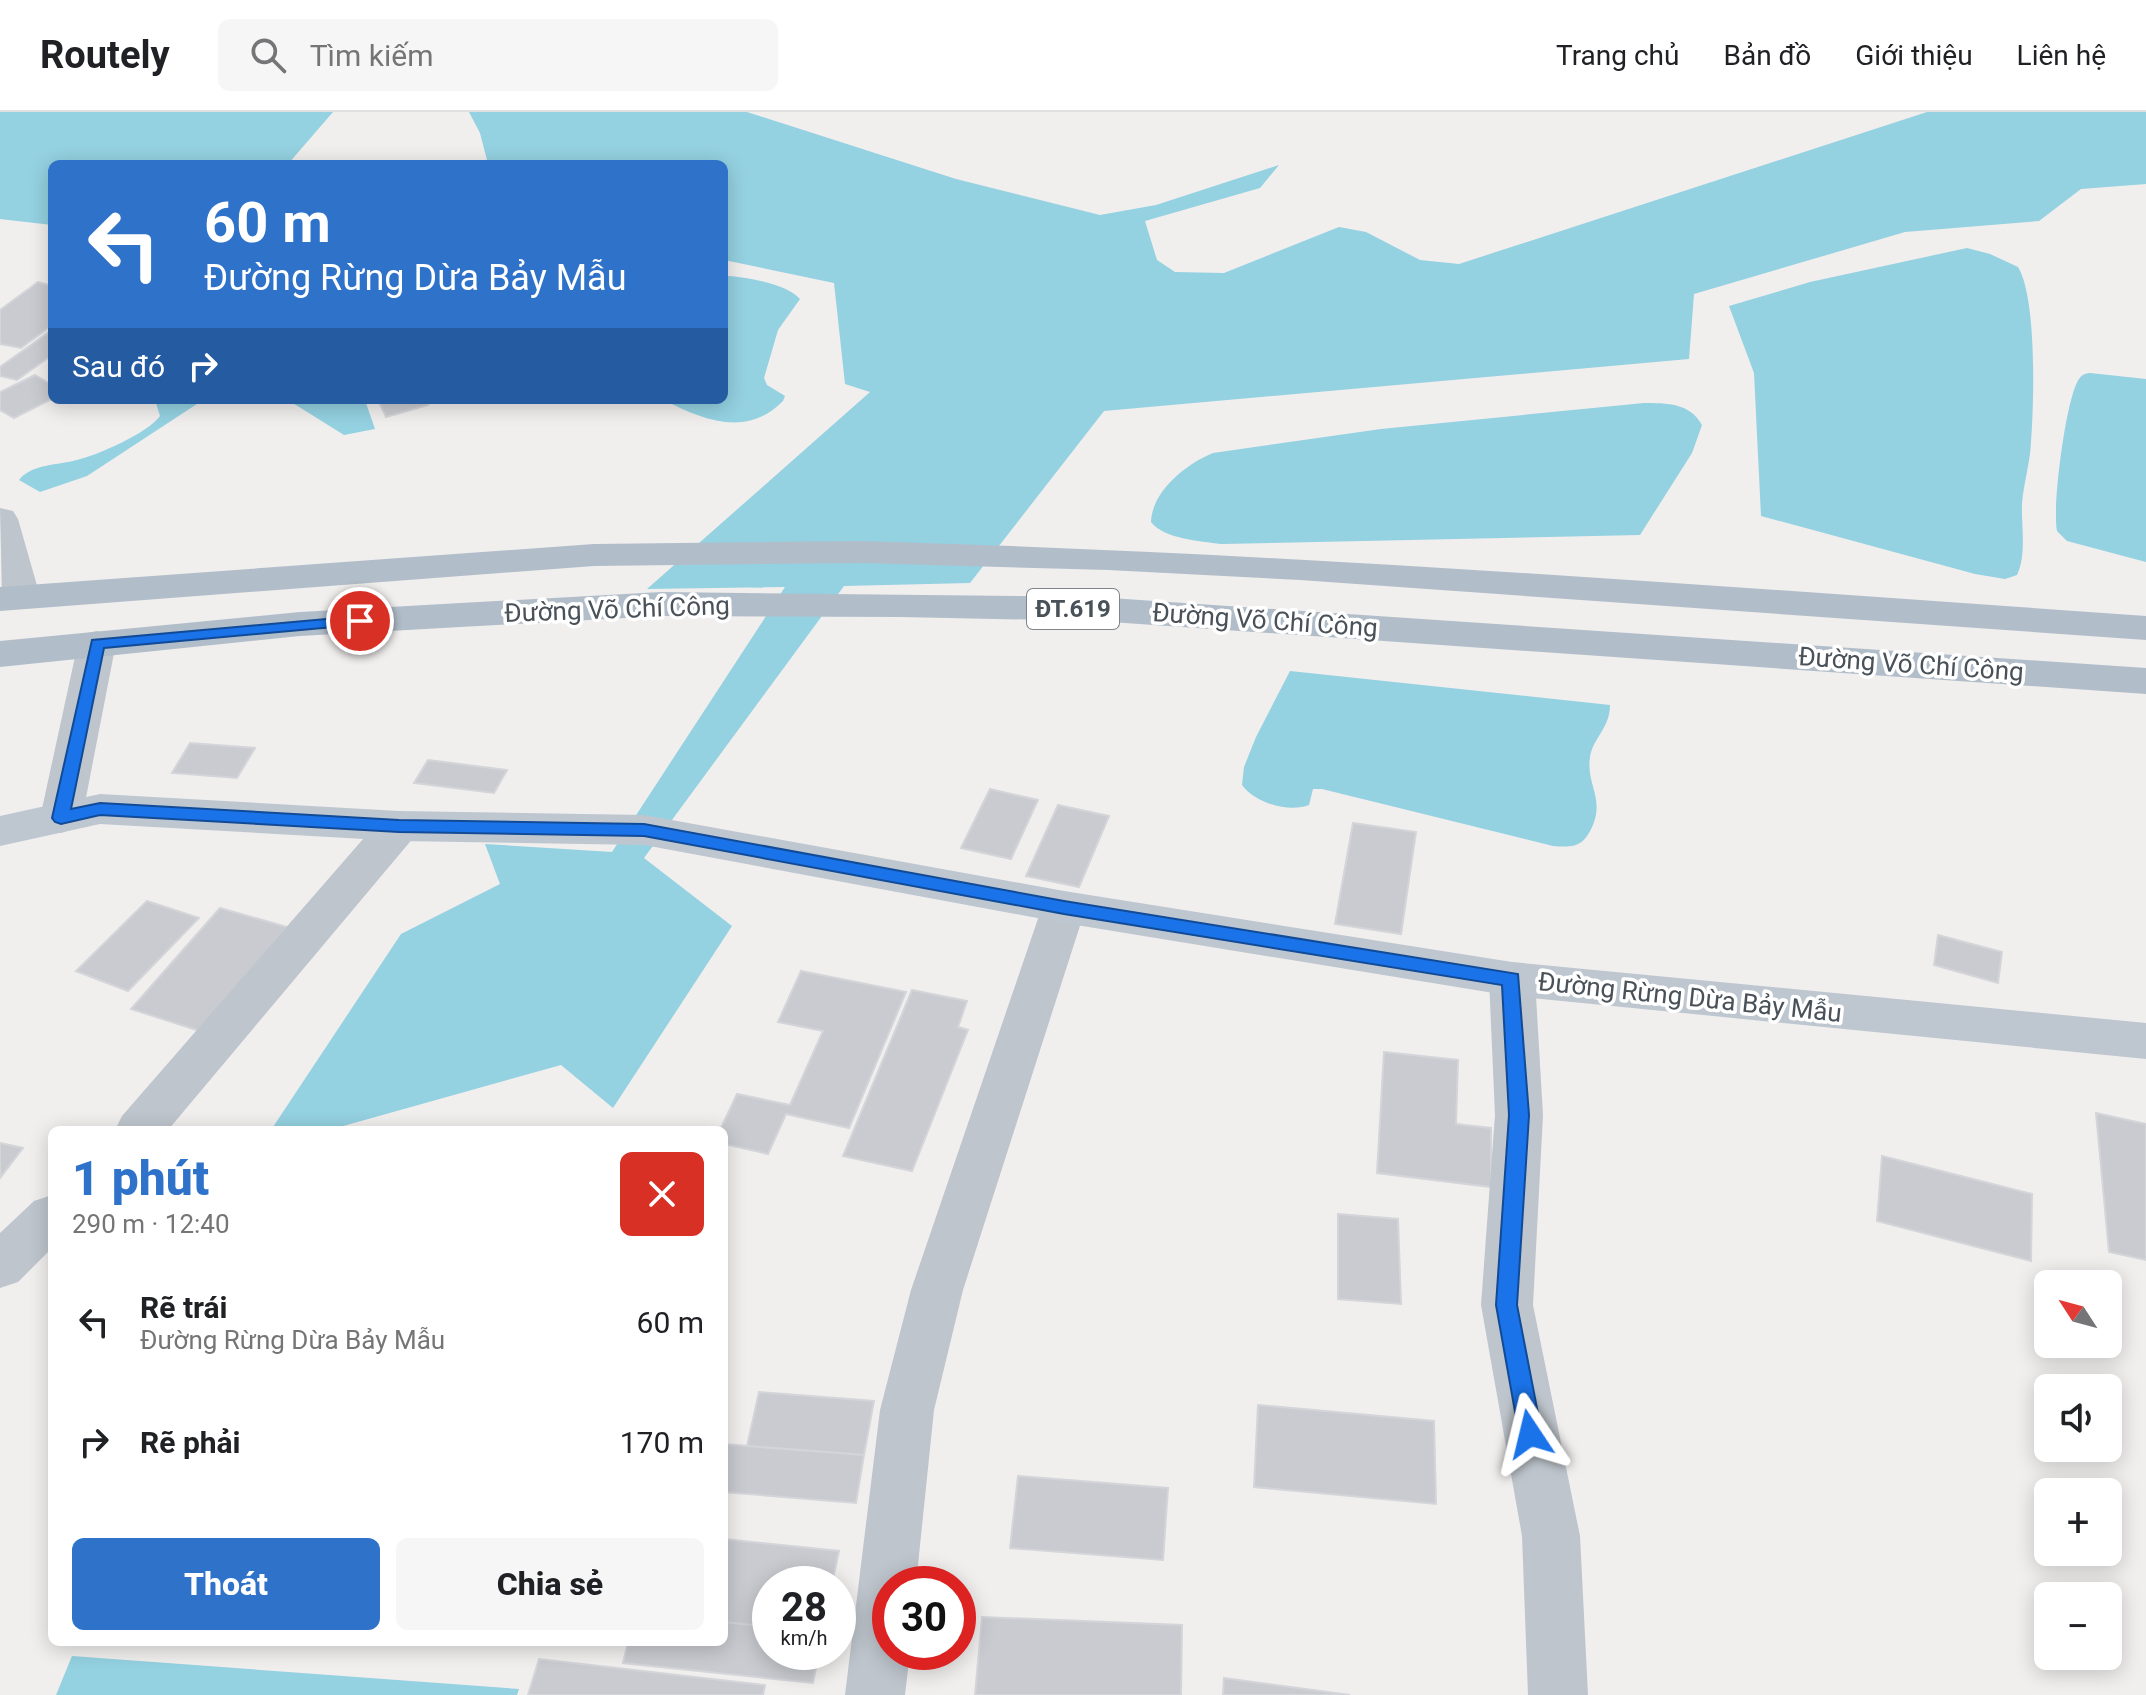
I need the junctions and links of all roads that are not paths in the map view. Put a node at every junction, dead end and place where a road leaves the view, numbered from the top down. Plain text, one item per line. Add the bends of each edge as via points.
1 (0, 519) edge
2 (11, 598) edge
3 (2146, 628) edge
4 (97, 643) junction
5 (0, 654) edge
6 (2146, 681) edge
7 (61, 818) junction
8 (399, 826) junction
9 (0, 831) edge
10 (1064, 907) junction
11 (1512, 979) junction
12 (2146, 1041) edge
13 (142, 1126) edge
14 (48, 1220) edge
15 (0, 1266) edge
16 (875, 1695) edge
17 (1558, 1695) edge

1 - 2 street
2 - 3 main road, Đường Võ Chí Công / ĐT.619 via 594,555 861,552 1300,569
4 - 5 main road, Đường Võ Chí Công / ĐT.619
4 - 6 main road, Đường Võ Chí Công / ĐT.619 via 300,624 661,604 900,605 1096,609
4 - 7 street
7 - 8 street, Đường Rừng Dừa Bảy Mẫu via 100,809
7 - 9 street, Đường Rừng Dừa Bảy Mẫu
8 - 10 street, Đường Rừng Dừa Bảy Mẫu via 644,830
8 - 13 street
10 - 11 street, Đường Rừng Dừa Bảy Mẫu
10 - 16 street via 937,1290 907,1410
11 - 12 street, Đường Rừng Dừa Bảy Mẫu
11 - 17 street via 1519,1115 1507,1305 1551,1536
14 - 15 street

